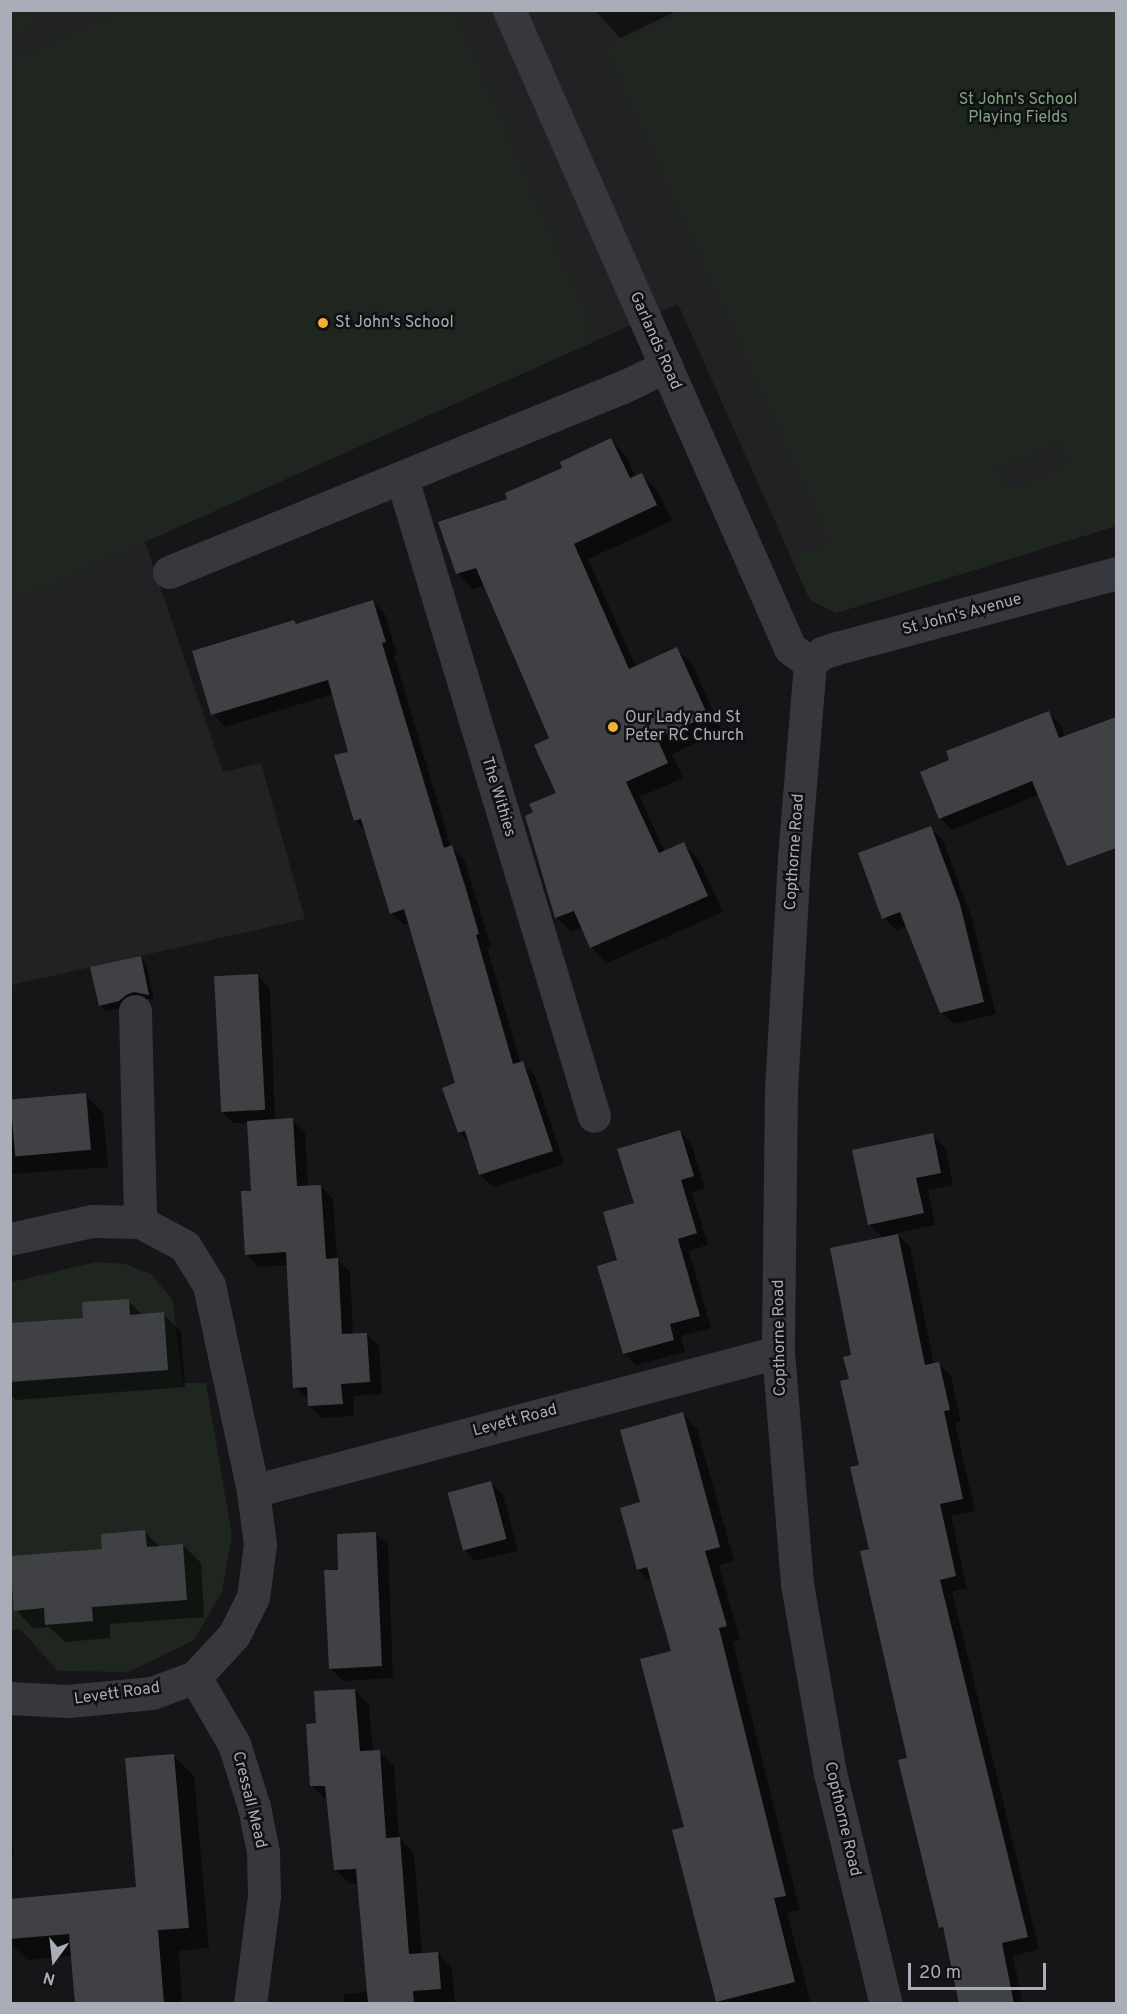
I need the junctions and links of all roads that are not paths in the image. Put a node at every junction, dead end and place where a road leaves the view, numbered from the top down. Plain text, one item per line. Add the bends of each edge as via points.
1 (509, 10) edge
2 (666, 366) junction
3 (402, 478) junction
4 (169, 572) dead end
5 (1116, 573) edge
6 (810, 663) junction
7 (135, 1011) dead end
8 (594, 1116) dead end
9 (140, 1222) junction
10 (10, 1239) edge
11 (778, 1352) junction
12 (253, 1491) junction
13 (195, 1677) junction
14 (10, 1698) edge
15 (250, 2004) edge
16 (886, 2004) edge

1 - 2 street, Garlands Road
2 - 3 street
2 - 6 street, Garlands Road via 790,648
3 - 4 street
3 - 8 street, The Withies
5 - 6 street, St John's Avenue via 837,648
6 - 11 street, Copthorne Road via 781,1093
7 - 9 street
9 - 10 street, Levett Road via 92,1221
9 - 12 street, Levett Road via 185,1246 209,1285
11 - 12 street, Levett Road
11 - 16 street, Copthorne Road via 801,1607 830,1773
12 - 13 street, Levett Road via 260,1544 253,1596 234,1635
13 - 14 street, Levett Road via 152,1693 67,1701
13 - 15 street, Cressall Mead via 234,1744 263,1852 264,1896

